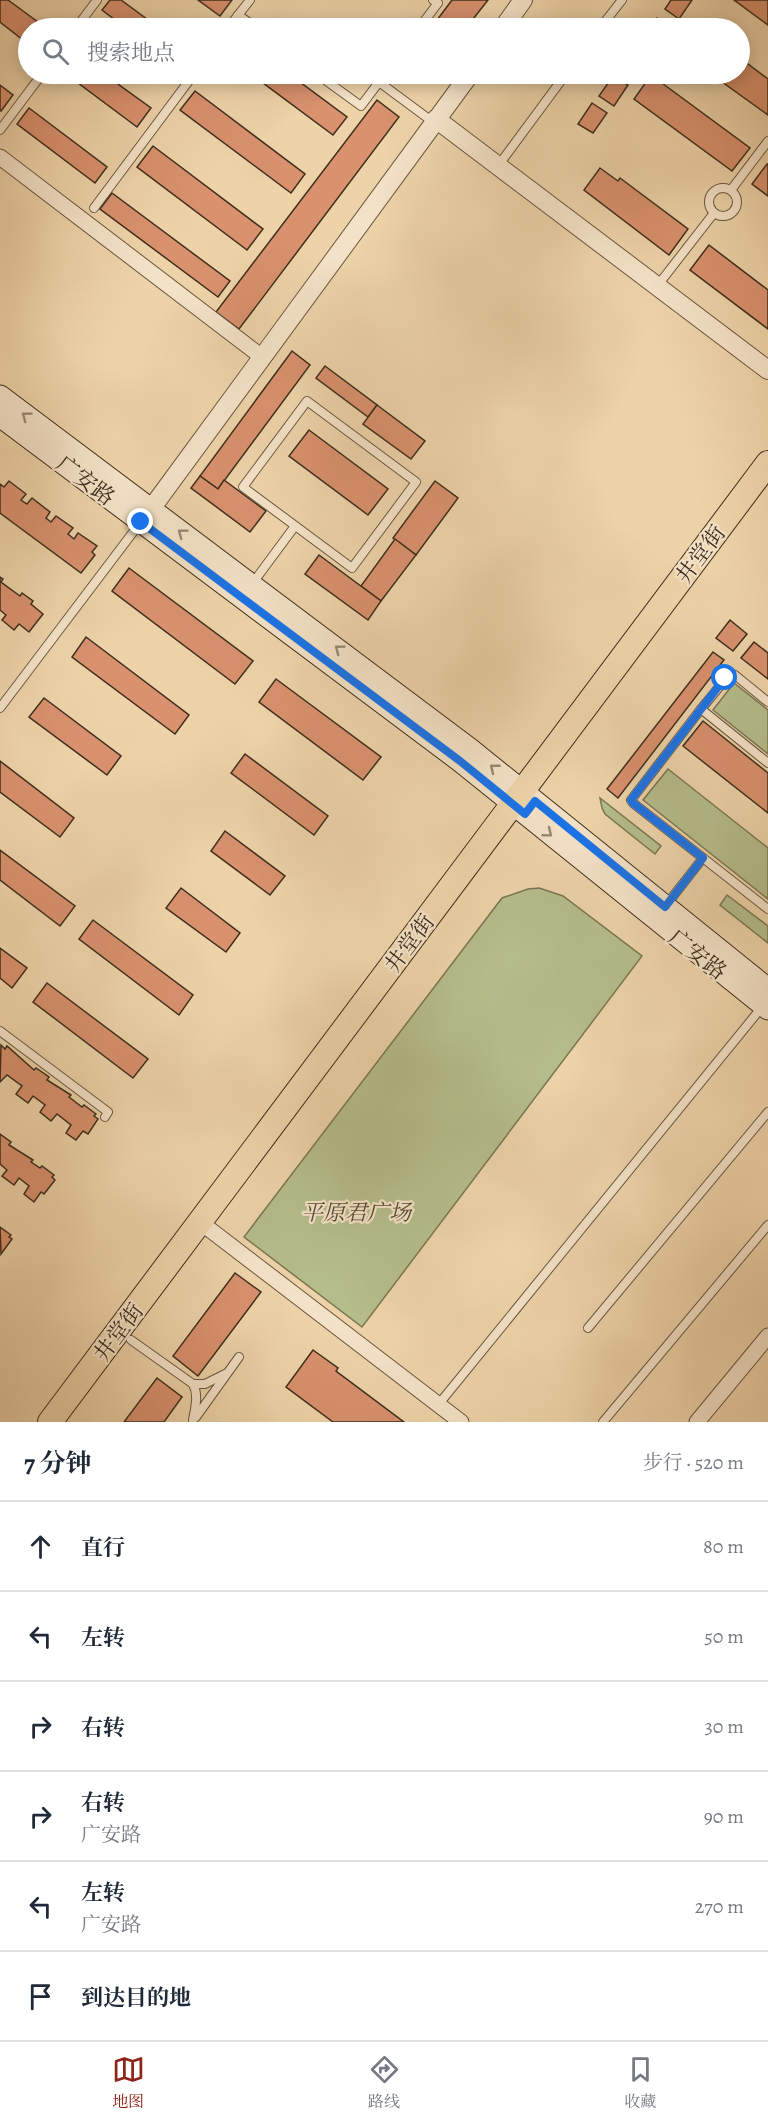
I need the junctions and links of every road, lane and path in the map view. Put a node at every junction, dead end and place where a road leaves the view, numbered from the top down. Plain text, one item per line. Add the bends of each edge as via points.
1 (97, 0) edge
2 (249, 0) edge
3 (433, 0) edge
4 (524, 0) edge
5 (622, 0) edge
6 (238, 15) junction
7 (84, 18) edge
8 (236, 18) edge
9 (242, 18) edge
10 (427, 18) edge
11 (510, 18) edge
12 (608, 18) edge
13 (34, 84) edge
14 (187, 84) edge
15 (331, 84) edge
16 (378, 84) edge
17 (382, 84) edge
18 (463, 84) edge
19 (559, 84) edge
20 (435, 121) junction
21 (0, 130) edge
22 (768, 141) edge
23 (0, 158) edge
24 (498, 166) junction
25 (731, 190) junction
26 (94, 208) dead end
27 (714, 213) junction
28 (658, 286) junction
29 (262, 357) junction
30 (768, 370) edge
31 (0, 396) edge
32 (0, 416) edge
33 (768, 463) edge
34 (768, 490) edge
35 (146, 515) junction
36 (295, 526) junction
37 (252, 584) junction
38 (768, 702) edge
39 (0, 708) edge
40 (701, 709) junction
41 (768, 763) edge
42 (524, 803) junction
43 (703, 858) junction
44 (665, 907) junction
45 (768, 909) edge
46 (766, 1001) edge
47 (0, 1031) edge
48 (768, 1112) edge
49 (105, 1118) dead end
50 (768, 1225) edge
51 (206, 1227) junction
52 (588, 1328) dead end
53 (768, 1336) edge
54 (131, 1340) junction
55 (239, 1357) dead end
56 (228, 1372) junction
57 (193, 1384) junction
58 (438, 1405) junction
59 (193, 1421) edge
60 (50, 1422) edge
61 (70, 1422) edge
62 (461, 1422) edge
63 (603, 1422) edge
64 (697, 1422) edge

1 - 7 lane
2 - 6 lane
3 - 10 lane via 438,3
4 - 11 street
5 - 12 lane
6 - 8 lane
6 - 9 lane
13 - 21 lane
14 - 26 lane
15 - 16 lane via 361,106
17 - 20 lane
18 - 20 street
19 - 24 lane
20 - 24 street
20 - 29 street
22 - 25 lane
23 - 29 street
24 - 28 street
25 - 27 lane via 713,192 709,206
25 - 27 lane via 736,198 734,211 725,216
27 - 28 lane
28 - 30 street
29 - 35 street
35 -> 31 main road, 广安路
32 - 35 main road, 广安路
33 - 42 main road, 井堂街
34 - 42 main road, 井堂街
37 -> 35 main road, 广安路
35 - 39 lane
35 - 42 main road, 广安路 via 451,754
36 - 36 lane via 352,568 416,482 307,401 243,487
36 - 37 lane
42 -> 37 main road, 广安路 via 470,749
38 - 40 lane via 730,674
40 - 41 lane
40 - 43 lane via 631,800
42 - 44 main road, 广安路
42 -> 46 main road, 广安路
42 - 51 main road, 井堂街
43 - 44 lane
43 - 45 lane
44 - 46 main road, 广安路
46 - 58 lane
47 - 49 lane via 108,1112
48 - 52 lane
50 - 63 lane
51 - 54 main road, 井堂街
51 - 58 street
51 - 60 main road, 井堂街
53 - 64 street
54 - 57 lane
54 - 61 main road, 井堂街
55 - 56 lane
56 - 57 lane via 205,1384
56 - 59 lane
57 - 59 lane
58 - 62 street

